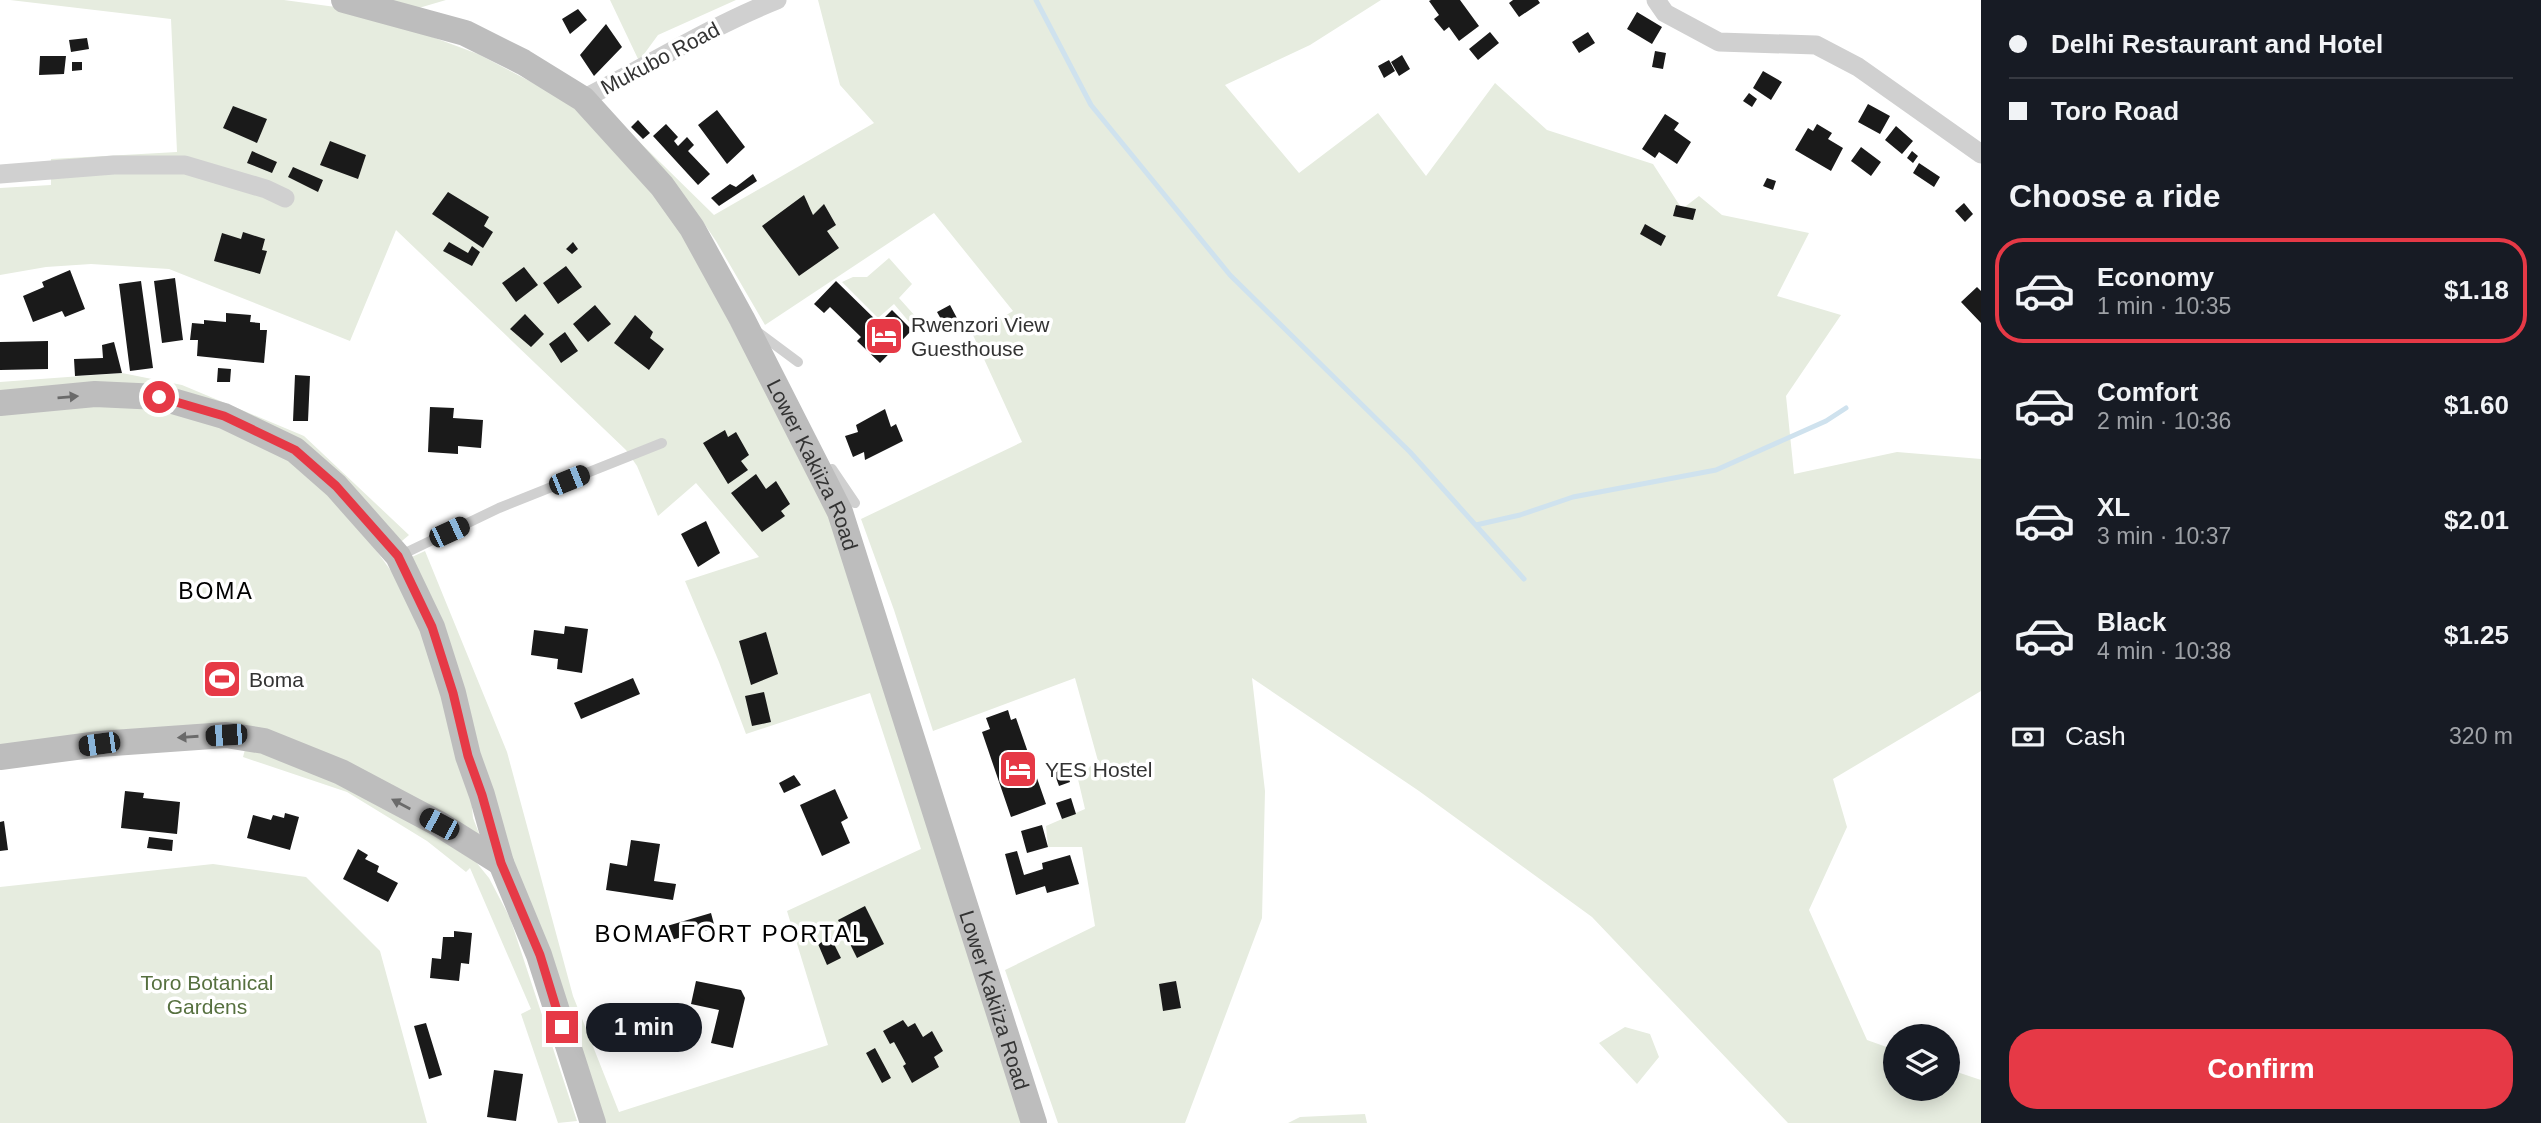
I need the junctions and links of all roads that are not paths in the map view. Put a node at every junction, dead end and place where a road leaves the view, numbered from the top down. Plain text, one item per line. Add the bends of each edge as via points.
1 (344, 0) edge
2 (777, 0) edge
3 (1656, 0) edge
4 (583, 99) junction
5 (1981, 154) edge
6 (0, 174) edge
7 (285, 198) dead end
8 (742, 319) junction
9 (798, 362) dead end
10 (0, 403) edge
11 (799, 428) junction
12 (662, 443) dead end
13 (855, 503) dead end
14 (398, 556) junction
15 (0, 757) edge
16 (501, 863) junction
17 (593, 1123) edge
18 (1034, 1123) edge

1 - 4 main road, Lower Kakiiza Road via 465,33
2 - 4 street, Mukubo Road via 669,51
3 - 5 street via 1665,13 1719,42 1816,45 1858,67
4 - 8 main road, Lower Kakiiza Road via 662,187 692,228
6 - 7 street via 185,165
8 - 9 lane
8 - 11 main road, Lower Kakiiza Road
10 -> 14 main road via 95,394 159,397 224,416 295,450 336,486
11 - 13 lane
11 - 18 main road, Lower Kakiiza Road via 840,512
12 - 14 lane via 499,508
14 - 16 main road via 432,627
16 -> 15 main road via 341,772 264,741 226,735
16 - 17 main road via 540,955

